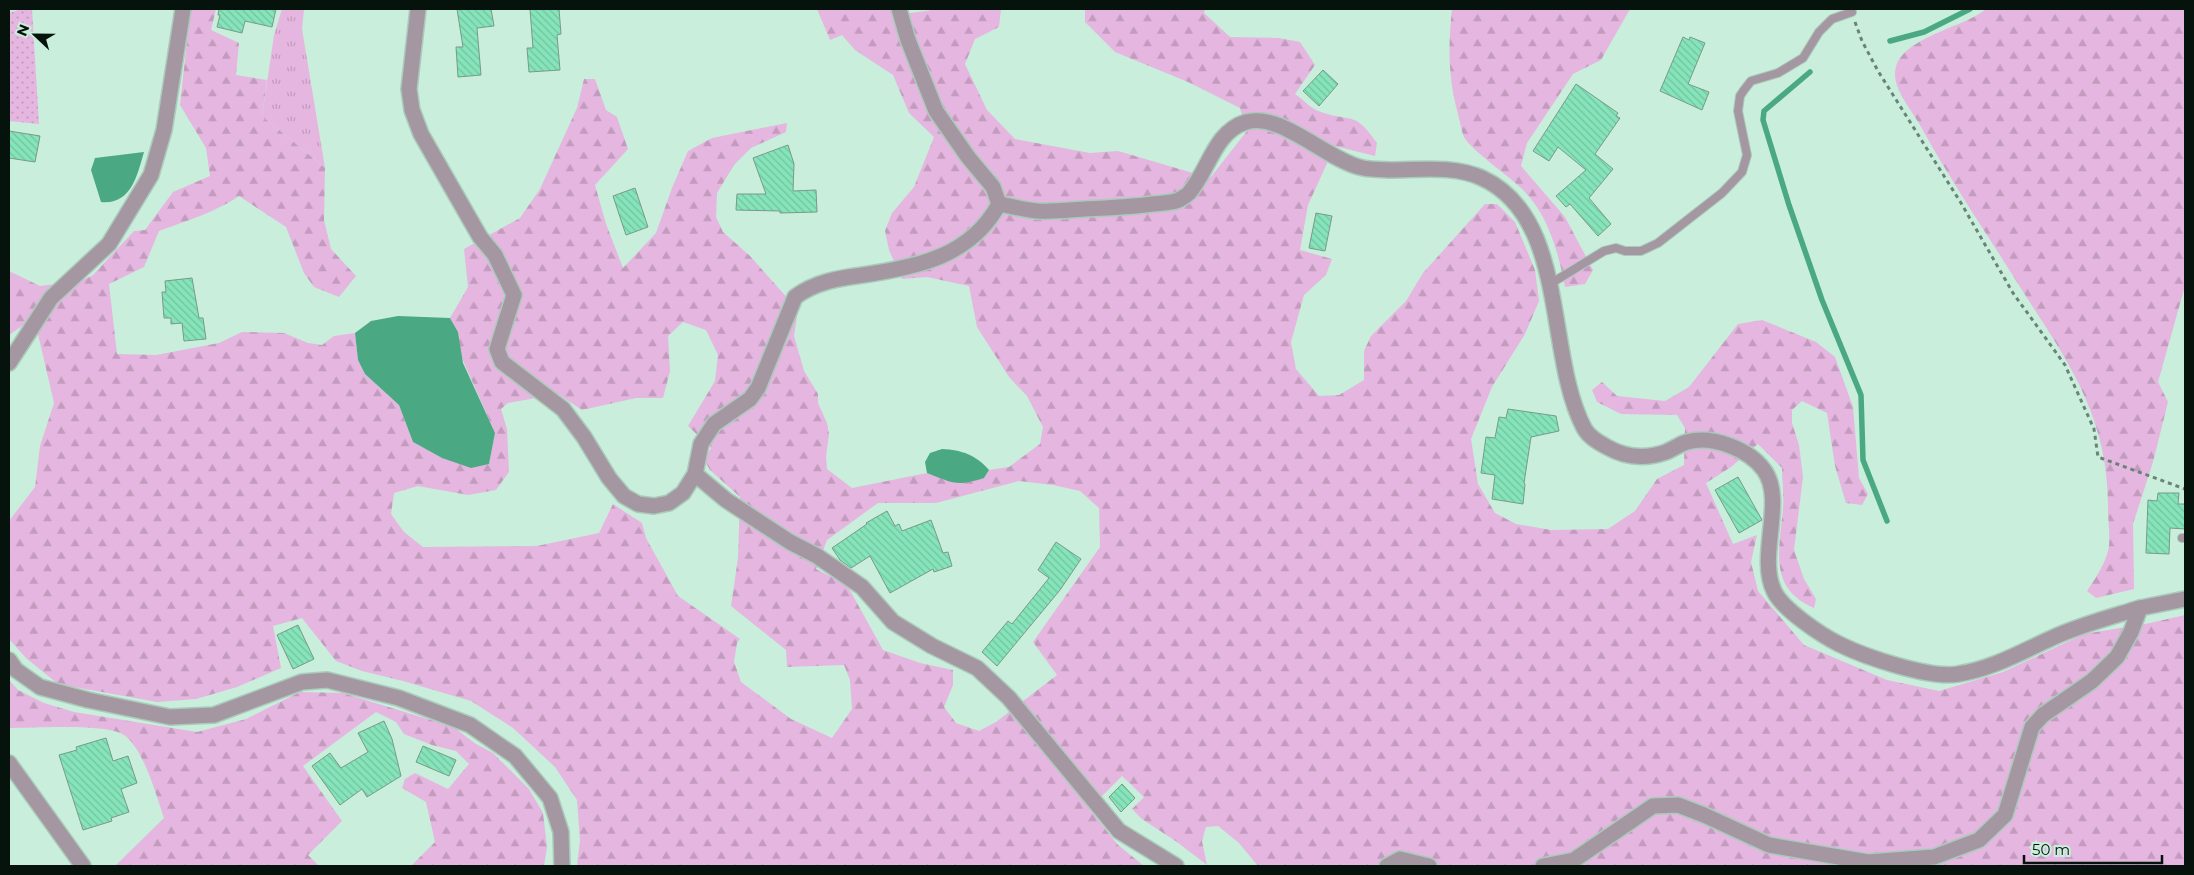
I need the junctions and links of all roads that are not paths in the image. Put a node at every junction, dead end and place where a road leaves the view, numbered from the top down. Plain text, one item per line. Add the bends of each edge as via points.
1 (183, 9) edge
2 (418, 9) edge
3 (899, 9) edge
4 (1852, 12) road end
5 (999, 204) junction
6 (1550, 284) junction
7 (9, 363) edge
8 (695, 474) junction
9 (2185, 599) edge
10 (2140, 608) junction
11 (9, 660) edge
12 (9, 763) edge
13 (83, 866) edge
14 (562, 866) edge
15 (1176, 866) edge
16 (1387, 866) edge
17 (1429, 866) edge
18 (1543, 866) edge

1 - 7 street via 164,130 151,175 109,244 51,298
2 - 8 street via 409,89 412,110 421,134 480,237 494,254 514,295 497,349 502,362 563,409 624,496 638,504 654,506 668,503 683,493
3 - 5 street via 936,111 993,187
4 - 6 lane via 1832,19 1819,32 1803,58 1778,73 1751,81 1744,90 1738,111 1747,154 1742,172 1722,193 1658,243 1641,251 1616,248 1604,251
5 - 6 street via 1038,211 1177,201 1188,194 1219,141 1242,123 1261,120 1282,127 1332,156 1361,168 1461,171 1484,178 1516,202 1542,252
5 - 8 street via 990,221 962,246 936,259 898,270 834,279 805,289 795,297 758,388 750,399 714,424 701,444
6 - 10 street via 1572,397 1585,430 1621,455 1645,457 1666,452 1688,441 1708,440 1751,456 1770,482 1772,520 1768,575 1775,595 1815,632 1873,658 1932,673 1956,675 2010,660 2054,636
8 - 15 street via 726,500 862,587 893,622 977,668 1009,698 1119,831
9 - 10 street
10 - 18 street via 2117,657 2032,727 2005,815 1979,840 1934,857 1868,862 1769,845 1678,806 1653,806 1574,860
11 - 14 street via 16,670 40,687 170,717 214,714 302,682 327,680 408,702 470,725 515,756 550,798 561,832
12 - 13 street
16 - 17 street via 1400,859

